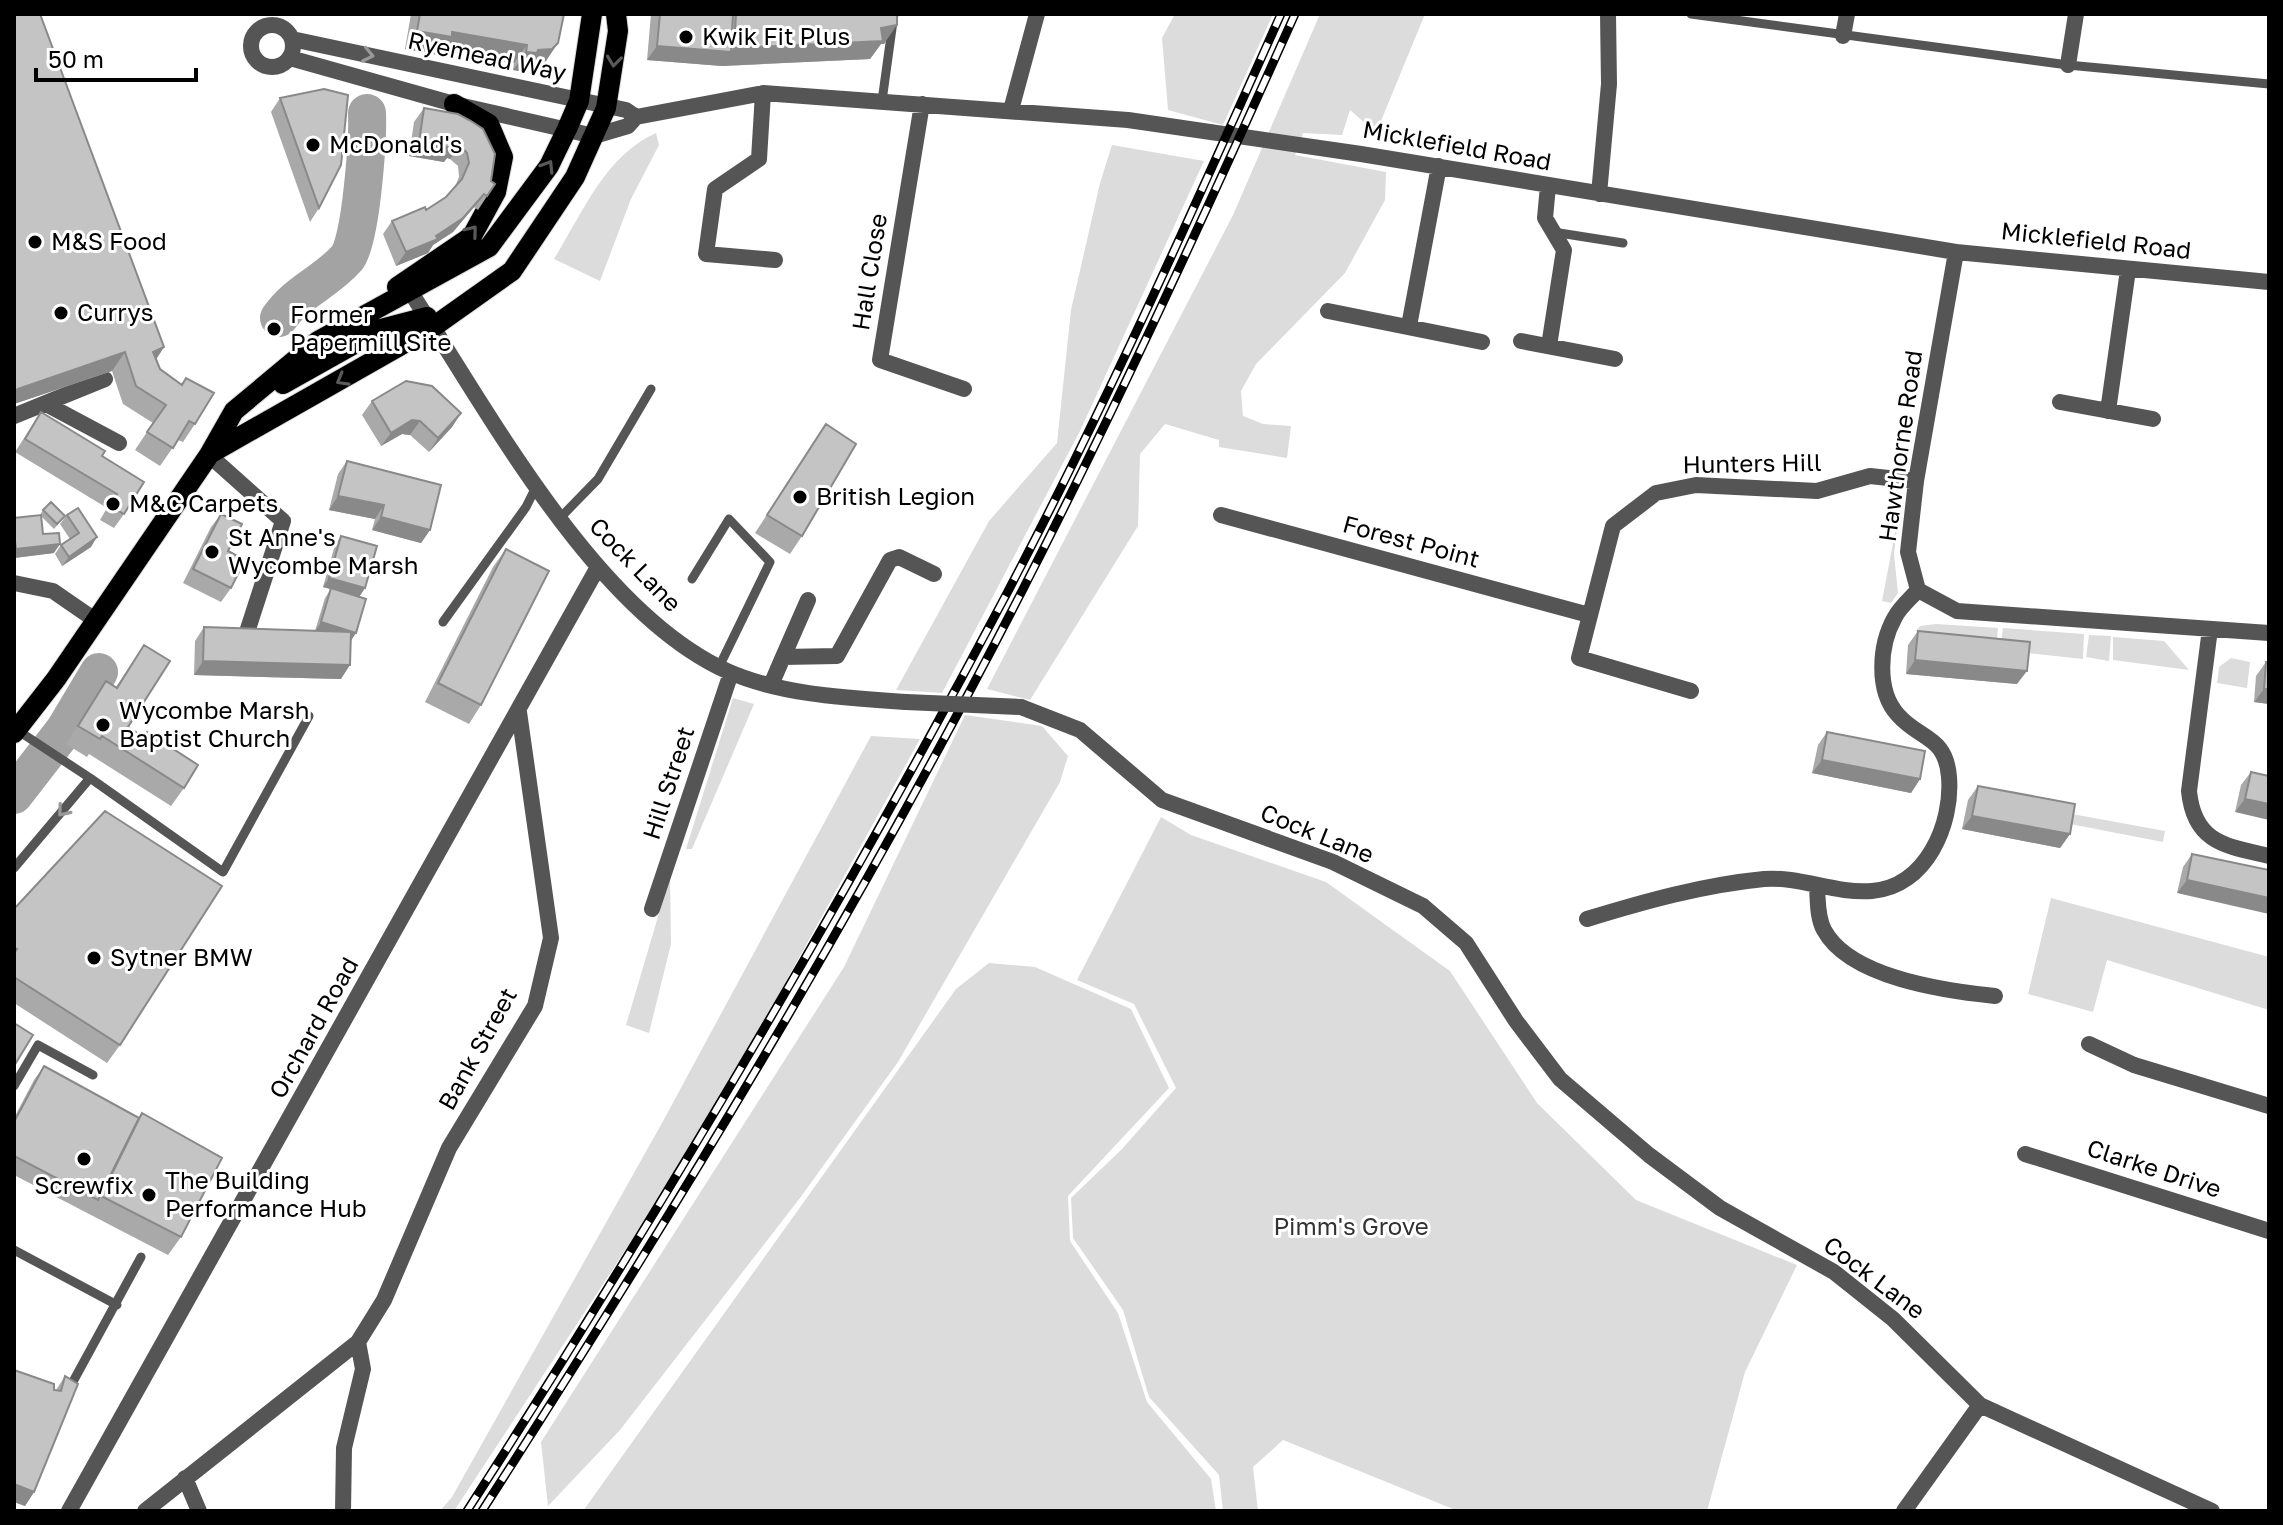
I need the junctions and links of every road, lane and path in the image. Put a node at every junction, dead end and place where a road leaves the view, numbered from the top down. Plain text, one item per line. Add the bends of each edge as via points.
1 (592, 14) edge
2 (616, 14) edge
3 (894, 14) edge
4 (1037, 14) edge
5 (1608, 14) edge
6 (1691, 14) edge
7 (1847, 14) edge
8 (2076, 14) edge
9 (262, 20) edge
10 (1843, 36) junction
11 (292, 39) junction
12 (290, 58) junction
13 (2068, 65) junction
14 (2269, 84) edge
15 (763, 93) junction
16 (579, 101) junction
17 (882, 101) junction
18 (454, 104) junction
19 (922, 104) junction
20 (606, 108) junction
21 (1011, 110) junction
22 (636, 117) junction
23 (567, 129) junction
24 (594, 136) junction
25 (1439, 166) junction
26 (1548, 186) junction
27 (1599, 194) junction
28 (1553, 232) junction
29 (1623, 243) dead end
30 (1956, 252) junction
31 (775, 260) dead end
32 (2128, 270) junction
33 (2269, 282) edge
34 (408, 287) junction
35 (1328, 311) dead end
36 (430, 322) junction
37 (1409, 326) junction
38 (1521, 341) dead end
39 (1482, 342) dead end
40 (1549, 346) junction
41 (1615, 359) dead end
42 (105, 379) edge
43 (651, 389) dead end
44 (964, 389) dead end
45 (2060, 402) dead end
46 (46, 404) junction
47 (234, 411) junction
48 (2108, 411) junction
49 (14, 416) edge
50 (2153, 419) dead end
51 (119, 443) dead end
52 (209, 455) junction
53 (1916, 481) junction
54 (537, 485) junction
55 (1221, 515) dead end
56 (559, 519) junction
57 (598, 567) junction
58 (934, 574) dead end
59 (692, 579) dead end
60 (14, 583) edge
61 (1918, 590) junction
62 (808, 600) dead end
63 (1589, 615) junction
64 (95, 620) junction
65 (443, 622) dead end
66 (2210, 629) junction
67 (247, 632) edge
68 (2269, 633) edge
69 (783, 657) junction
70 (725, 670) junction
71 (771, 685) junction
72 (1691, 691) dead end
73 (519, 712) junction
74 (309, 716) dead end
75 (15, 732) edge
76 (90, 778) junction
77 (2269, 856) edge
78 (14, 868) edge
79 (1817, 887) junction
80 (652, 909) dead end
81 (1587, 919) dead end
82 (1995, 996) dead end
83 (2089, 1044) dead end
84 (93, 1075) dead end
85 (14, 1086) edge
86 (2269, 1106) edge
87 (2025, 1154) dead end
88 (2269, 1231) edge
89 (14, 1250) edge
90 (141, 1257) dead end
91 (117, 1305) junction
92 (358, 1342) junction
93 (64, 1398) edge
94 (1980, 1405) junction
95 (185, 1478) junction
96 (69, 1511) edge
97 (145, 1511) edge
98 (199, 1511) edge
99 (343, 1511) edge
100 (1904, 1511) edge
101 (2212, 1511) edge

1 - 16 main road
2 -> 20 main road
3 - 17 lane
4 - 21 street
5 - 27 street via 1609,84
6 - 10 lane
7 - 10 street
8 - 13 street
9 - 11 street, Ryemead Way via 284,29
9 - 12 street, Ryemead Way via 252,40 255,59 273,67
10 - 13 lane
11 - 12 street
11 -> 16 street, Ryemead Way
12 - 18 street, Ryemead Way
13 - 14 lane
15 - 17 street, Micklefield Road
15 - 22 street, Micklefield Road
15 - 31 street via 759,159 715,189 706,254
16 - 20 street, Ryemead Way
16 - 23 main road
17 - 19 street, Micklefield Road
18 - 23 street, Ryemead Way
34 -> 18 main road via 472,236 496,192 503,157 489,124
19 - 21 street, Micklefield Road
19 - 44 street, Hall Close via 880,360
20 - 22 street, Micklefield Road
20 - 24 main road
21 - 25 street, Micklefield Road via 1128,120
22 - 24 street, Micklefield Road via 628,126
23 - 24 street, Ryemead Way
34 -> 23 main road via 489,247 549,166
24 - 36 main road via 575,177 512,271
25 - 26 street, Micklefield Road
25 - 37 street
26 - 27 street, Micklefield Road
26 - 28 street via 1545,218
27 - 30 street, Micklefield Road
28 - 29 lane
28 - 40 street via 1564,250
30 - 32 street, Micklefield Road
30 - 53 street, Hawthorne Road
32 - 33 street, Micklefield Road
32 - 48 street
34 - 36 street, Cock Lane
34 - 47 main road via 318,341
35 - 37 street
36 - 47 main road via 381,329
36 -> 52 main road
36 - 54 street, Cock Lane
37 - 39 street
38 - 40 street
40 - 41 street
42 - 46 street
43 - 56 lane via 598,479
45 - 48 street
46 - 49 street
46 - 51 street
47 - 52 main road
48 - 50 street
52 - 64 main road
52 - 67 street via 283,521
53 - 61 street, Hawthorne Road via 1908,552
53 - 63 street, Hunters Hill via 1870,476 1817,491 1696,485 1656,493 1613,526
54 - 56 street, Cock Lane
54 - 65 lane
55 - 63 street, Forest Point
56 - 57 street, Cock Lane
57 - 70 street, Cock Lane via 658,626
57 - 73 street, Orchard Road
58 - 69 street via 899,557 890,560 837,656
59 - 70 lane via 729,519 770,562
60 - 64 street via 53,591
61 - 66 street via 1957,611
61 - 79 street via 1895,617 1884,657 1884,691 1898,716 1940,745 1945,757 1947,804 1938,840 1922,865 1891,886 1873,891
62 - 69 street
63 - 72 street, Hunters Hill via 1579,658
64 - 75 main road
66 - 68 street
66 - 77 street via 2190,807 2205,833 2220,845
69 - 71 street
70 - 71 street, Cock Lane
70 - 80 street, Hill Street
71 - 94 street, Cock Lane, bridge via 853,699 1021,707 1080,730 1162,800 1333,862 1423,906 1466,943 1560,1079 1720,1208 1844,1280 1912,1336
73 - 92 street, Bank Street via 551,938 535,1006 449,1148 384,1300
73 - 96 street, Orchard Road
74 - 76 lane via 223,872
75 - 76 lane
76 -> 78 lane
79 - 81 street via 1786,878 1725,884 1668,894
79 - 82 street via 1825,931 1859,960 1899,979
83 - 86 street via 2134,1065
84 - 85 lane via 38,1045
87 - 88 street, Clarke Drive
89 - 91 lane
90 - 91 lane
91 - 93 lane
92 - 95 street, Bank Street
92 - 99 street via 363,1369 344,1448
94 - 100 street
94 - 101 street, Cock Lane
95 - 97 street, Bank Street
95 - 98 street

